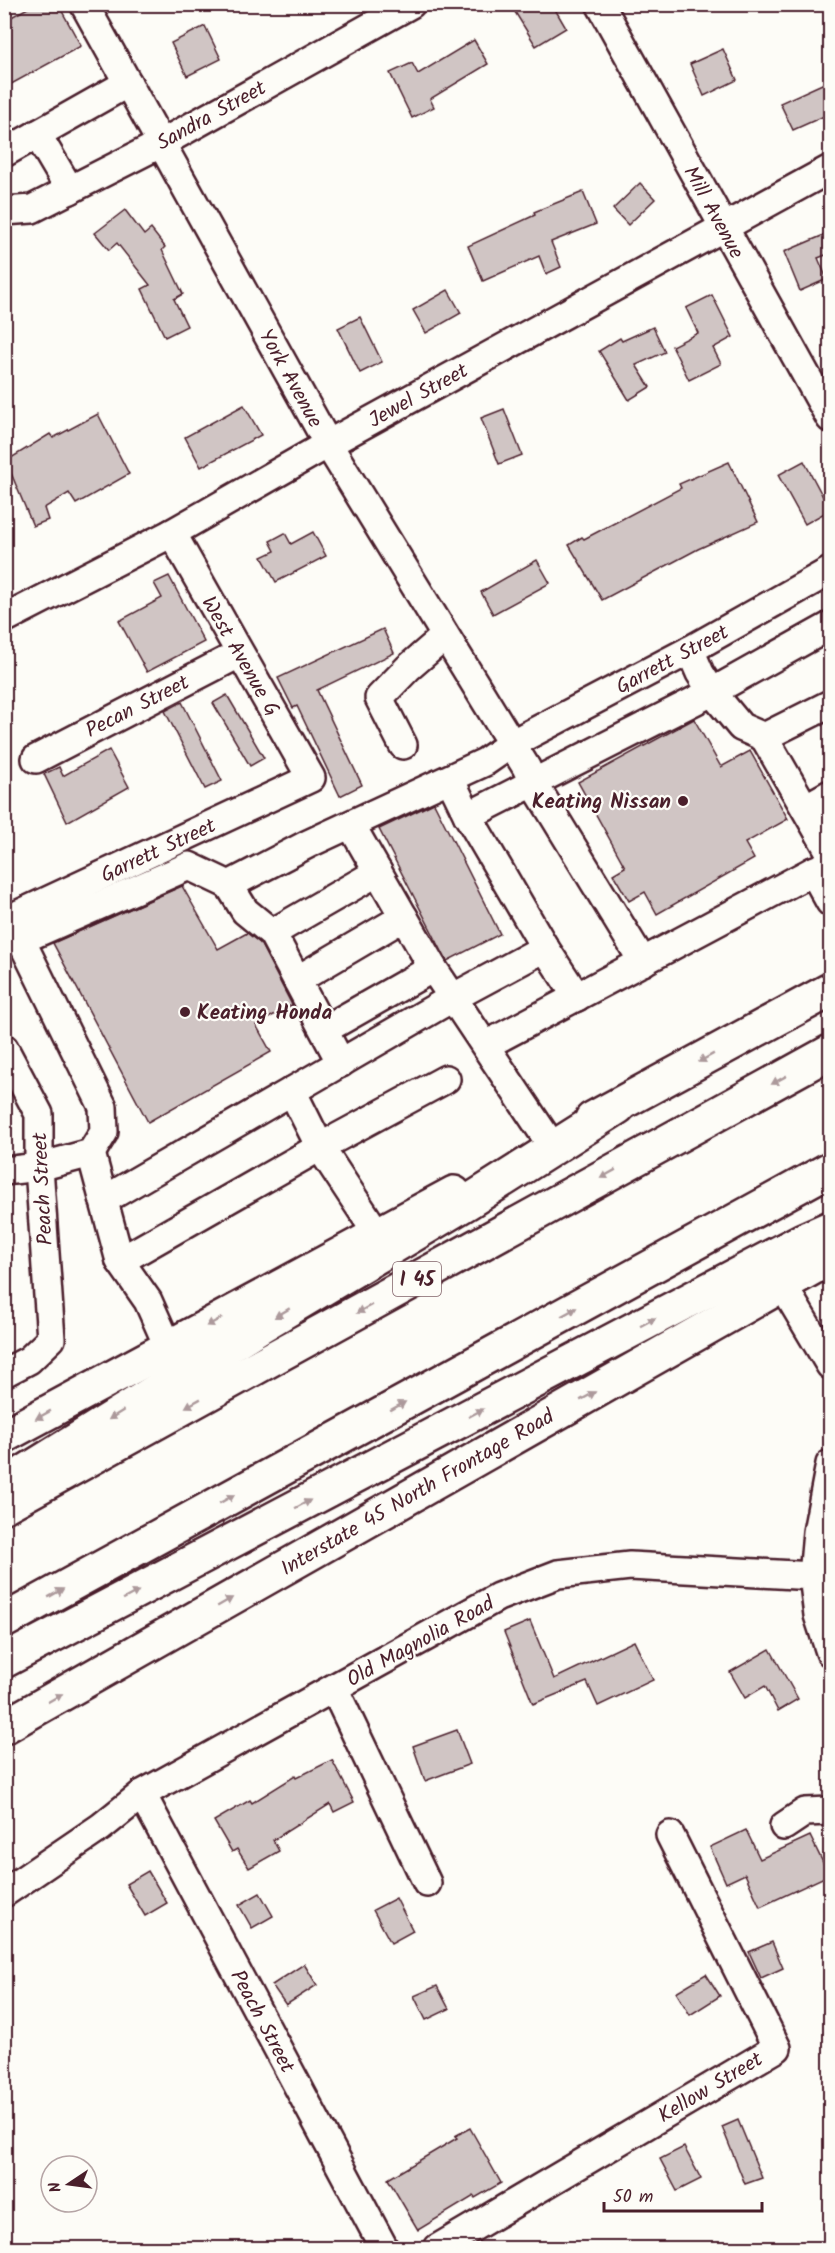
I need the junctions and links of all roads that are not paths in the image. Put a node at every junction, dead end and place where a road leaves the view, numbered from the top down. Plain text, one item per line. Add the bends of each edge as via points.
1 (84, 4) edge
2 (411, 4) edge
3 (600, 4) edge
4 (128, 83) junction
5 (37, 134) junction
6 (162, 143) junction
7 (4, 153) edge
8 (831, 169) edge
9 (70, 190) junction
10 (4, 211) edge
11 (724, 229) junction
12 (831, 418) edge
13 (328, 444) junction
14 (172, 533) junction
15 (831, 571) edge
16 (4, 619) edge
17 (831, 626) edge
18 (445, 636) junction
19 (690, 650) junction
20 (239, 654) junction
21 (712, 692) junction
22 (831, 704) edge
23 (764, 738) junction
24 (511, 744) junction
25 (403, 746) dead end
26 (36, 759) dead end
27 (311, 778) joint
28 (450, 779) junction
29 (533, 782) junction
30 (831, 794) edge
31 (806, 808) junction
32 (468, 816) junction
33 (351, 825) junction
34 (825, 862) edge
35 (378, 872) junction
36 (229, 885) junction
37 (831, 902) edge
38 (404, 917) junction
39 (4, 921) edge
40 (272, 933) junction
41 (545, 948) junction
42 (643, 962) junction
43 (433, 968) junction
44 (297, 980) junction
45 (831, 990) edge
46 (454, 997) junction
47 (577, 997) junction
48 (324, 1030) junction
49 (486, 1045) junction
50 (4, 1048) edge
51 (831, 1052) edge
52 (341, 1063) junction
53 (446, 1079) dead end
54 (292, 1091) junction
55 (618, 1107) junction
56 (548, 1140) junction
57 (320, 1147) junction
58 (91, 1153) junction
59 (39, 1167) junction
60 (831, 1169) edge
61 (4, 1171) edge
62 (104, 1200) junction
63 (831, 1228) edge
64 (378, 1235) junction
65 (831, 1258) edge
66 (120, 1261) junction
67 (783, 1286) junction
68 (168, 1346) junction
69 (831, 1365) edge
70 (4, 1373) edge
71 (4, 1436) edge
72 (831, 1464) edge
73 (4, 1485) edge
74 (4, 1506) edge
75 (813, 1576) junction
76 (4, 1621) edge
77 (831, 1652) edge
78 (4, 1661) edge
79 (334, 1688) junction
80 (4, 1727) edge
81 (142, 1794) junction
82 (831, 1811) edge
83 (784, 1826) dead end
84 (670, 1835) dead end
85 (427, 1883) dead end
86 (4, 1893) edge
87 (384, 2248) edge
88 (438, 2248) edge

1 - 4 street, York Avenue
2 - 6 street, Sandra Street
3 - 11 street, Mill Avenue
4 - 5 street
4 - 6 street, York Avenue
5 - 7 street
5 - 9 street
6 - 9 street, Sandra Street
6 - 13 street, York Avenue
8 - 11 street, Jewel Street
9 - 10 street, Sandra Street via 32,209
11 - 12 street, Mill Avenue
11 - 13 street, Jewel Street
13 - 14 street, Jewel Street
13 - 18 street, York Avenue
14 - 16 street, Jewel Street
14 - 20 street, West Avenue G
15 - 19 street, Garrett Street
17 - 21 street
18 - 24 street, York Avenue
18 - 25 street via 379,698
19 - 21 street
19 - 24 street, Garrett Street
20 - 26 street, Pecan Street
20 - 27 street, West Avenue G
21 - 23 street via 741,727
21 - 29 street
22 - 23 street
23 - 31 street
24 - 28 street, Garrett Street
24 - 29 street, York Avenue
27 - 39 street, Garrett Street
28 - 32 street
28 - 33 street, Garrett Street
29 - 32 street
29 - 42 street, York Avenue
30 - 31 street
31 - 34 street
32 - 41 street
33 - 35 street
33 - 36 street, Garrett Street
34 - 37 street
34 - 42 street
35 - 38 street
35 - 40 street
36 - 40 street via 245,911
36 - 58 street via 189,866 21,940 103,1107 104,1132
38 - 43 street
38 - 44 street
40 - 44 street
41 - 46 street
41 - 47 street
42 - 47 street
43 - 46 street
43 - 48 street
44 - 48 street
45 -> 55 main road
46 - 49 street
46 - 52 street
47 - 49 street
48 - 52 street
49 - 56 street
50 - 59 street, Peach Street via 39,1114
51 -> 74 main road, I 45
52 - 54 street
53 - 57 street
54 - 57 street
54 - 62 street
55 - 56 main road
55 -> 73 main road via 468,1203
56 - 64 main road
57 - 64 street
57 - 66 street
58 - 59 street
58 - 62 street
59 - 61 street
59 - 70 street, Peach Street via 51,1339 29,1360
76 -> 60 main road
62 - 66 street
78 -> 63 main road
64 -> 68 main road
65 - 67 main road, Interstate 45 North Frontage Road
66 - 68 street via 148,1301
67 - 69 street
80 -> 67 main road, Interstate 45 North Frontage Road
68 -> 71 main road
72 - 75 street via 817,1532
75 - 77 street via 818,1615
75 - 79 street, Old Magnolia Road via 630,1566 558,1574 498,1597
79 - 81 street, Old Magnolia Road
79 - 85 street
81 - 86 street, Old Magnolia Road
81 - 87 street, Peach Street
82 - 83 street via 805,1812
84 - 88 street, Kellow Street via 777,2048

